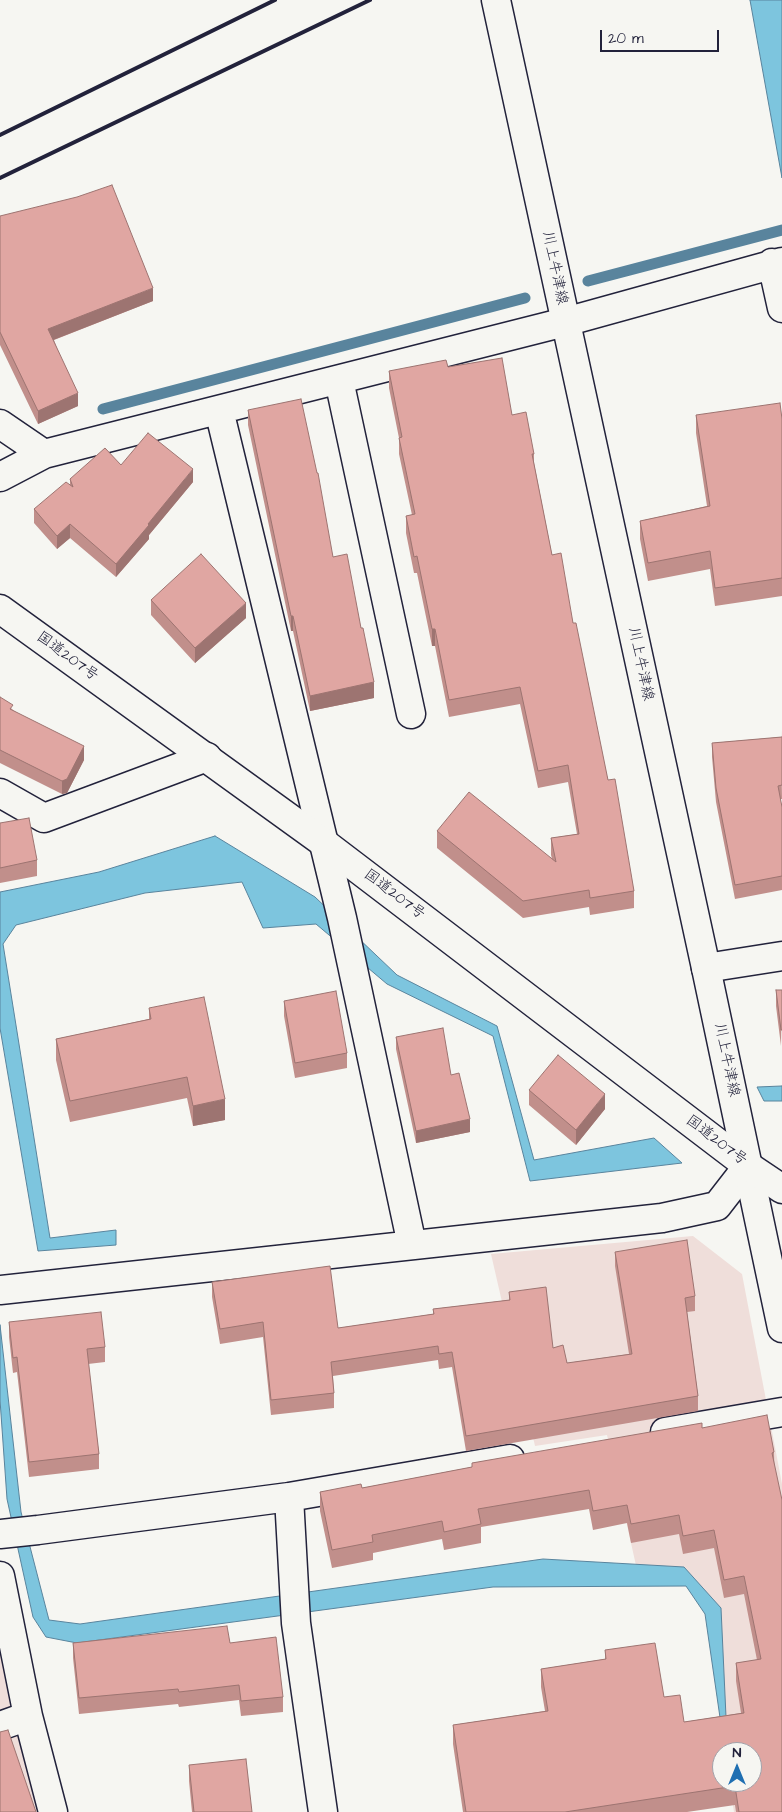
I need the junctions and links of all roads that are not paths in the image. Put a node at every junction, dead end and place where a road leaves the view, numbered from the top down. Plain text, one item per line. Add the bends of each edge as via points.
1 (496, 0) edge
2 (777, 263) edge
3 (782, 308) edge
4 (565, 322) junction
5 (339, 380) junction
6 (218, 410) junction
7 (0, 424) edge
8 (44, 454) junction
9 (0, 477) edge
10 (0, 609) edge
11 (411, 714) dead end
12 (207, 757) junction
13 (0, 793) edge
14 (324, 843) junction
15 (782, 956) edge
16 (706, 968) junction
17 (748, 1166) junction
18 (782, 1190) edge
19 (412, 1245) junction
20 (0, 1290) edge
21 (782, 1328) edge
22 (782, 1412) edge
23 (637, 1437) edge
24 (530, 1455) edge
25 (289, 1497) junction
26 (0, 1534) edge
27 (0, 1576) edge
28 (28, 1716) junction
29 (0, 1726) edge
30 (53, 1812) edge
31 (323, 1812) edge

1 - 4 main road, 川上牛津線
2 - 3 main road
2 - 4 main road
4 - 5 main road
4 - 16 main road, 川上牛津線
5 - 6 main road
5 - 11 main road
6 - 8 main road
6 - 14 main road
7 - 8 main road
8 - 9 main road
10 - 12 main road, 国道207号
12 - 13 main road via 44,818
12 - 14 main road, 国道207号
14 - 17 main road, 国道207号
14 - 19 main road
15 - 16 main road
16 - 17 main road, 川上牛津線
17 - 18 main road, 国道207号
17 - 19 main road via 717,1206 662,1218
17 - 21 main road, 川上牛津線
19 - 20 main road
22 - 23 main road
24 - 25 main road
25 - 26 main road
25 - 31 main road via 296,1623
27 - 28 main road
28 - 29 main road
28 - 30 main road

